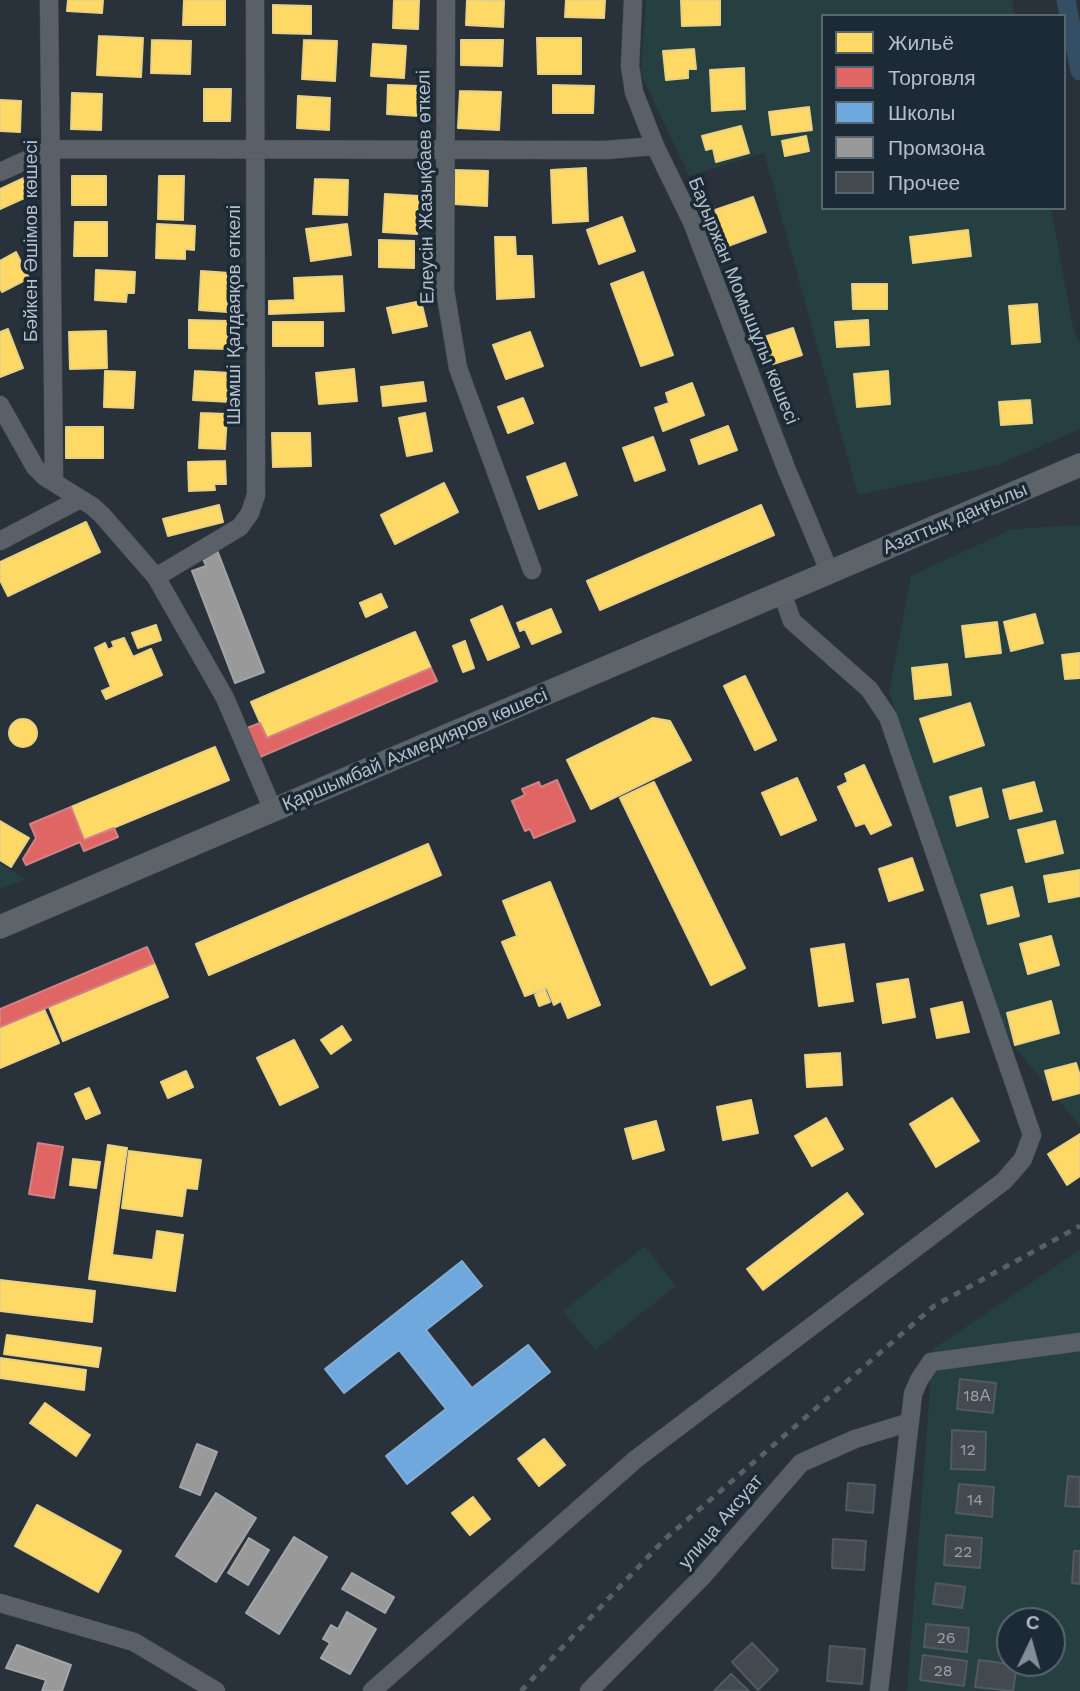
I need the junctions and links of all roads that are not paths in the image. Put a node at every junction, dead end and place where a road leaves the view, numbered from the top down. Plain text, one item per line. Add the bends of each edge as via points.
1 (49, 0) edge
2 (255, 0) edge
3 (446, 0) edge
4 (633, 0) edge
5 (655, 146) junction
6 (51, 149) junction
7 (444, 149) junction
8 (255, 150) junction
9 (0, 172) edge
10 (0, 405) edge
11 (1080, 465) edge
12 (54, 481) junction
13 (80, 499) junction
14 (0, 541) edge
15 (532, 570) dead end
16 (830, 573) junction
17 (156, 577) junction
18 (782, 593) junction
19 (273, 810) junction
20 (0, 926) edge
21 (1080, 1342) edge
22 (910, 1422) junction
23 (0, 1603) edge
24 (216, 1691) edge
25 (372, 1691) edge
26 (589, 1691) edge
27 (879, 1691) edge

1 - 6 street, Бәйкен Әшімов көшесі
2 - 8 street, Шәмші Қалдаяқов өткелі
3 - 7 street, Елеусін Жазықбаев өткелі
4 - 5 street, Бауыржан Момышұлы көшесі via 630,66 634,92
5 - 7 street
5 - 16 street, Бауыржан Момышұлы көшесі via 692,222
6 - 8 street
6 - 9 street
6 - 12 street, Бәйкен Әшімов көшесі
7 - 8 street
7 - 15 street, Елеусін Жазықбаев өткелі via 445,290 458,368
8 - 17 street, Шәмші Қалдаяқов өткелі via 256,495 240,527
10 - 12 street via 35,467
11 - 16 main road, Азаттық даңғылы
12 - 13 street
13 - 14 street
13 - 17 street via 102,515
16 - 18 main road, Қаршымбай Ахмедияров көшесі
17 - 19 street via 225,698
18 - 19 main road, Қаршымбай Ахмедияров көшесі
18 - 25 street via 792,621 869,689 888,717 1032,1135 1023,1158 1004,1181 636,1459
19 - 20 main road, Қаршымбай Ахмедияров көшесі
21 - 22 street via 931,1363 913,1394
22 - 26 street, улица Аксуат via 801,1463 702,1577
22 - 27 street
23 - 24 street via 134,1642

